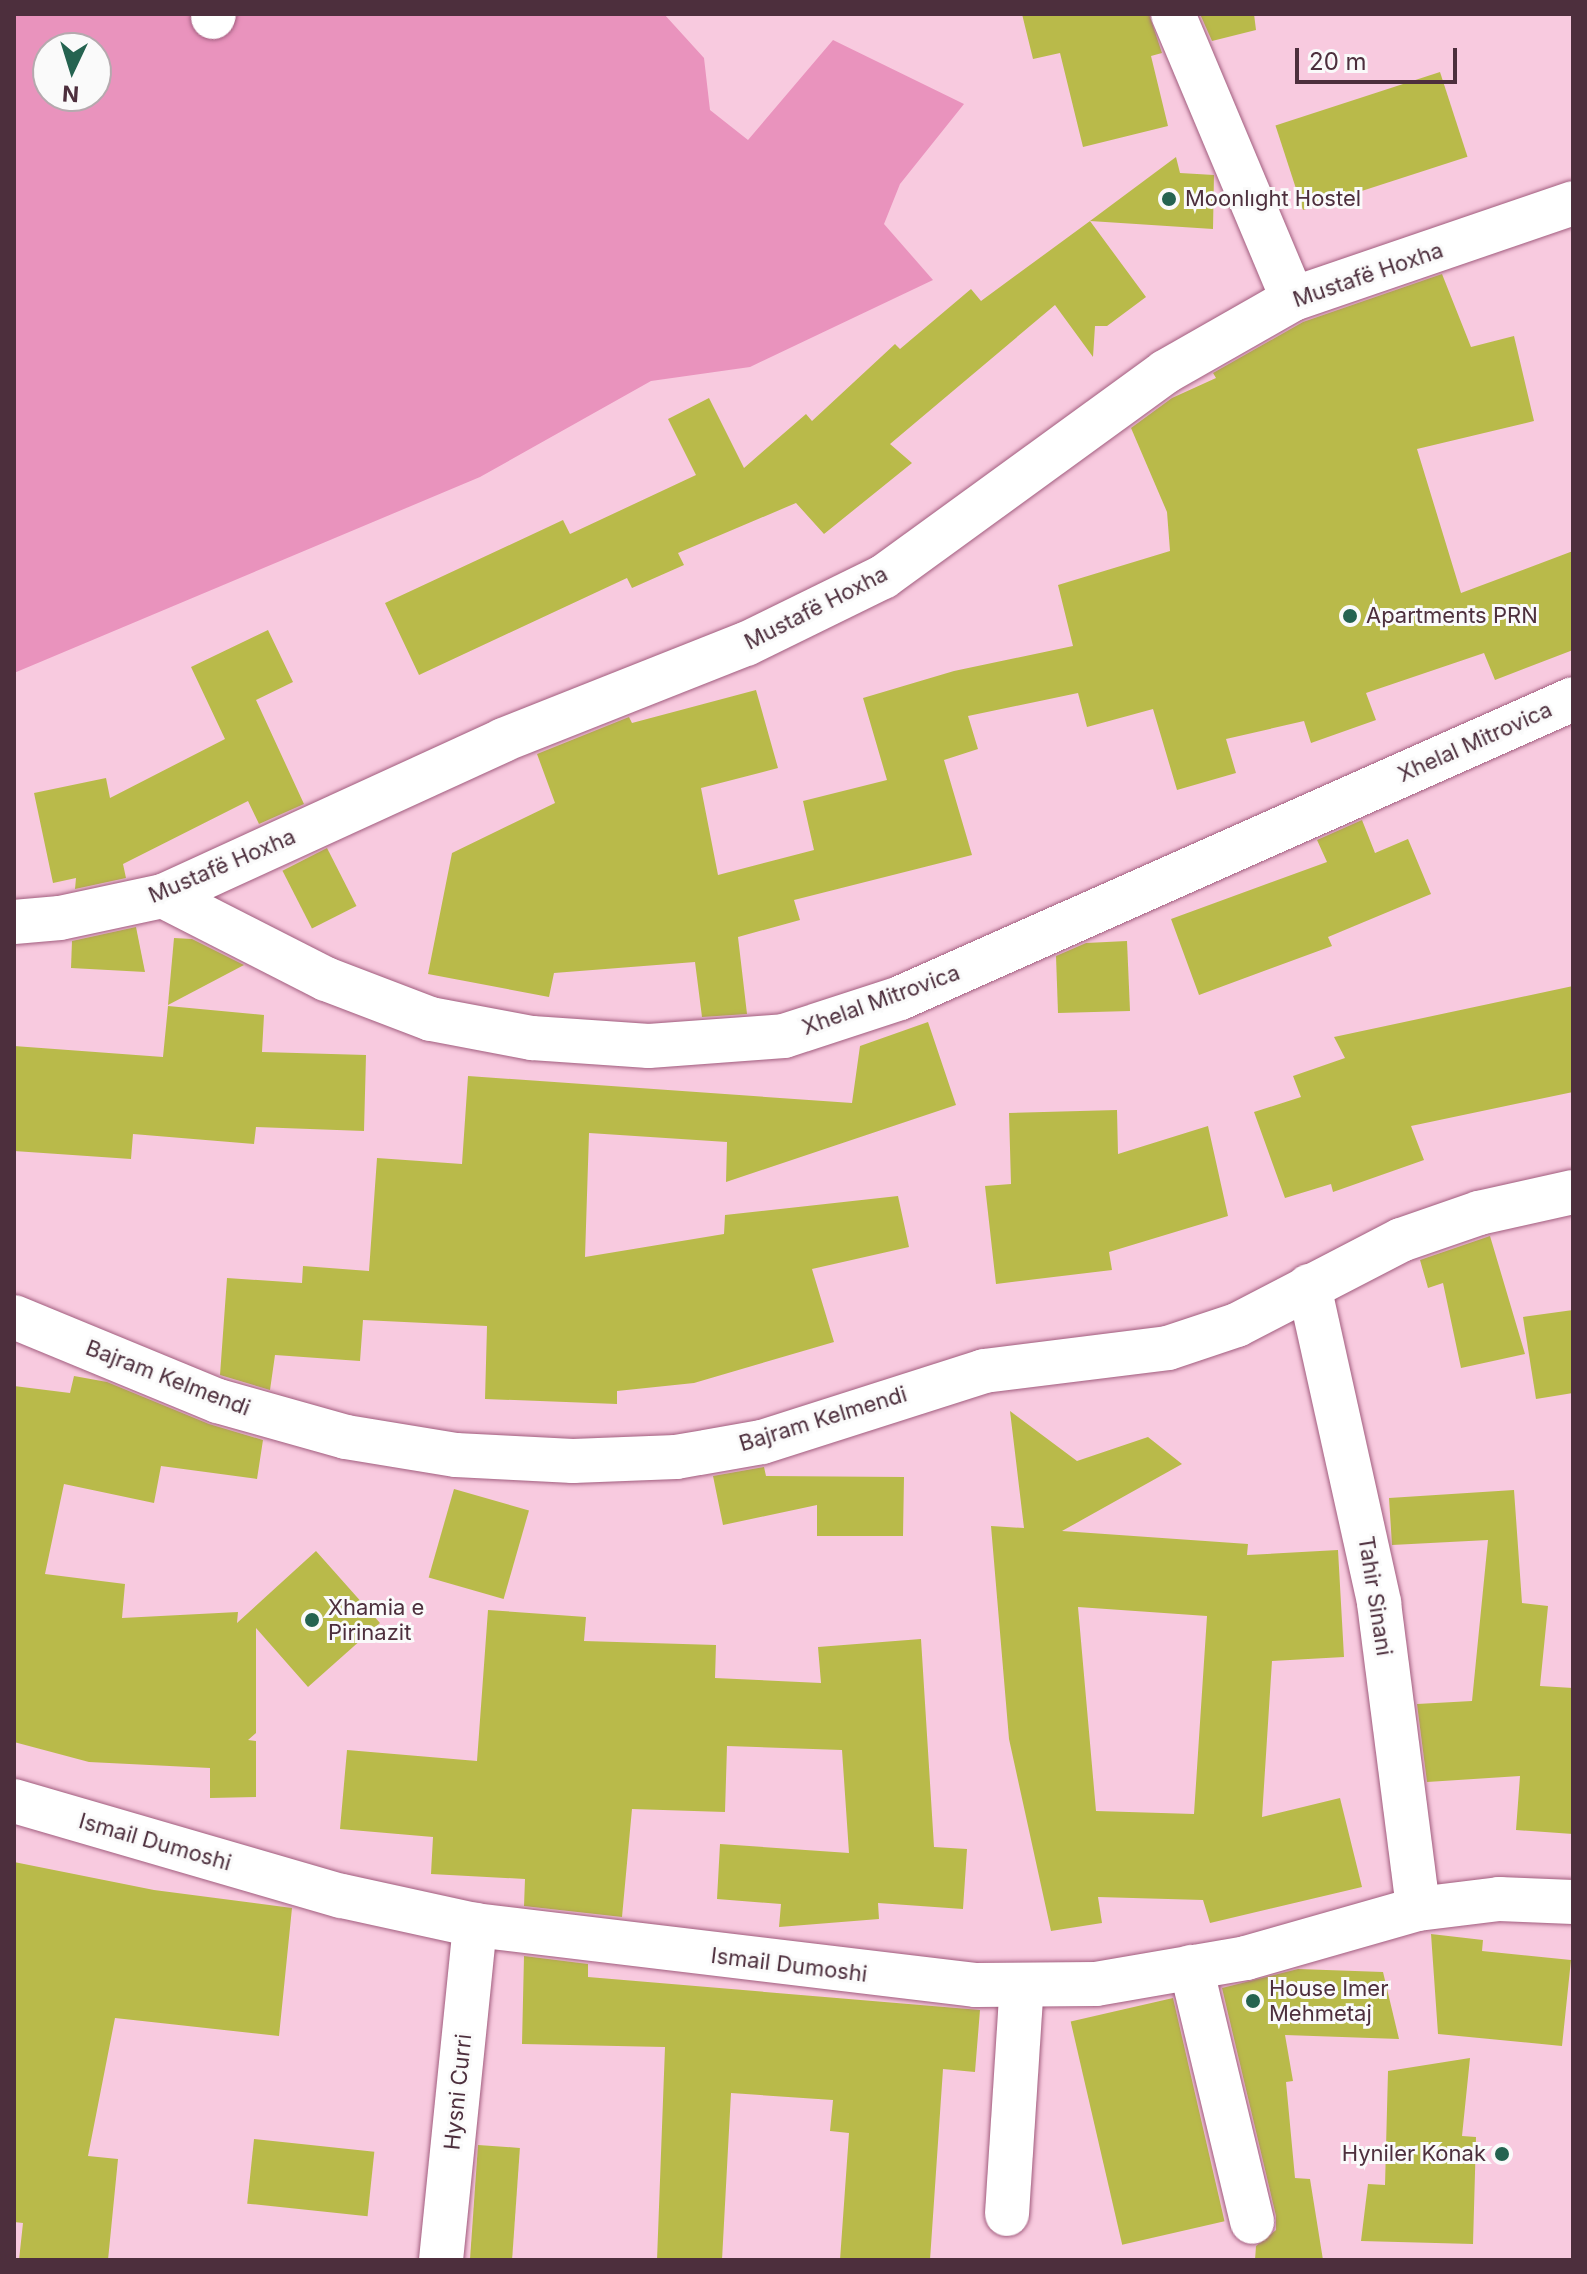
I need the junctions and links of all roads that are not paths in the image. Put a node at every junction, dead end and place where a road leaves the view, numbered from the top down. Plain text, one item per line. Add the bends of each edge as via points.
1 (1173, 14) edge
2 (1573, 203) edge
3 (1293, 299) junction
4 (1573, 699) edge
5 (163, 896) junction
6 (14, 922) edge
7 (1573, 1192) edge
8 (1309, 1286) junction
9 (14, 1317) edge
10 (14, 1801) edge
11 (1573, 1902) edge
12 (1418, 1909) junction
13 (475, 1925) junction
14 (1191, 1967) junction
15 (1022, 1985) junction
16 (1007, 2214) dead end
17 (1252, 2222) dead end
18 (441, 2260) edge

1 - 3 street
2 - 3 street, Mustafë Hoxha
3 - 5 street, Mustafë Hoxha via 1165,372 883,577 746,644 503,740
4 - 5 street, Xhelal Mitrovica via 900,998 784,1036 649,1046 532,1038 431,1019 326,979
5 - 6 street, Mustafë Hoxha
7 - 8 street, Bajram Kelmendi via 1479,1213 1401,1240
8 - 9 street, Bajram Kelmendi via 1237,1325 1168,1348 984,1371 762,1442 676,1457 573,1461 456,1455 346,1437 218,1401
8 - 12 street, Tahir Sinani via 1379,1603
10 - 13 street, Ismail Dumoshi via 342,1896
11 - 12 street, Ismail Dumoshi via 1499,1899
12 - 14 street, Ismail Dumoshi via 1246,1958
13 - 15 street, Ismail Dumoshi via 853,1973
13 - 18 street, Hysni Curri
14 - 15 street, Ismail Dumoshi via 1096,1984
14 - 17 street
15 - 16 street

